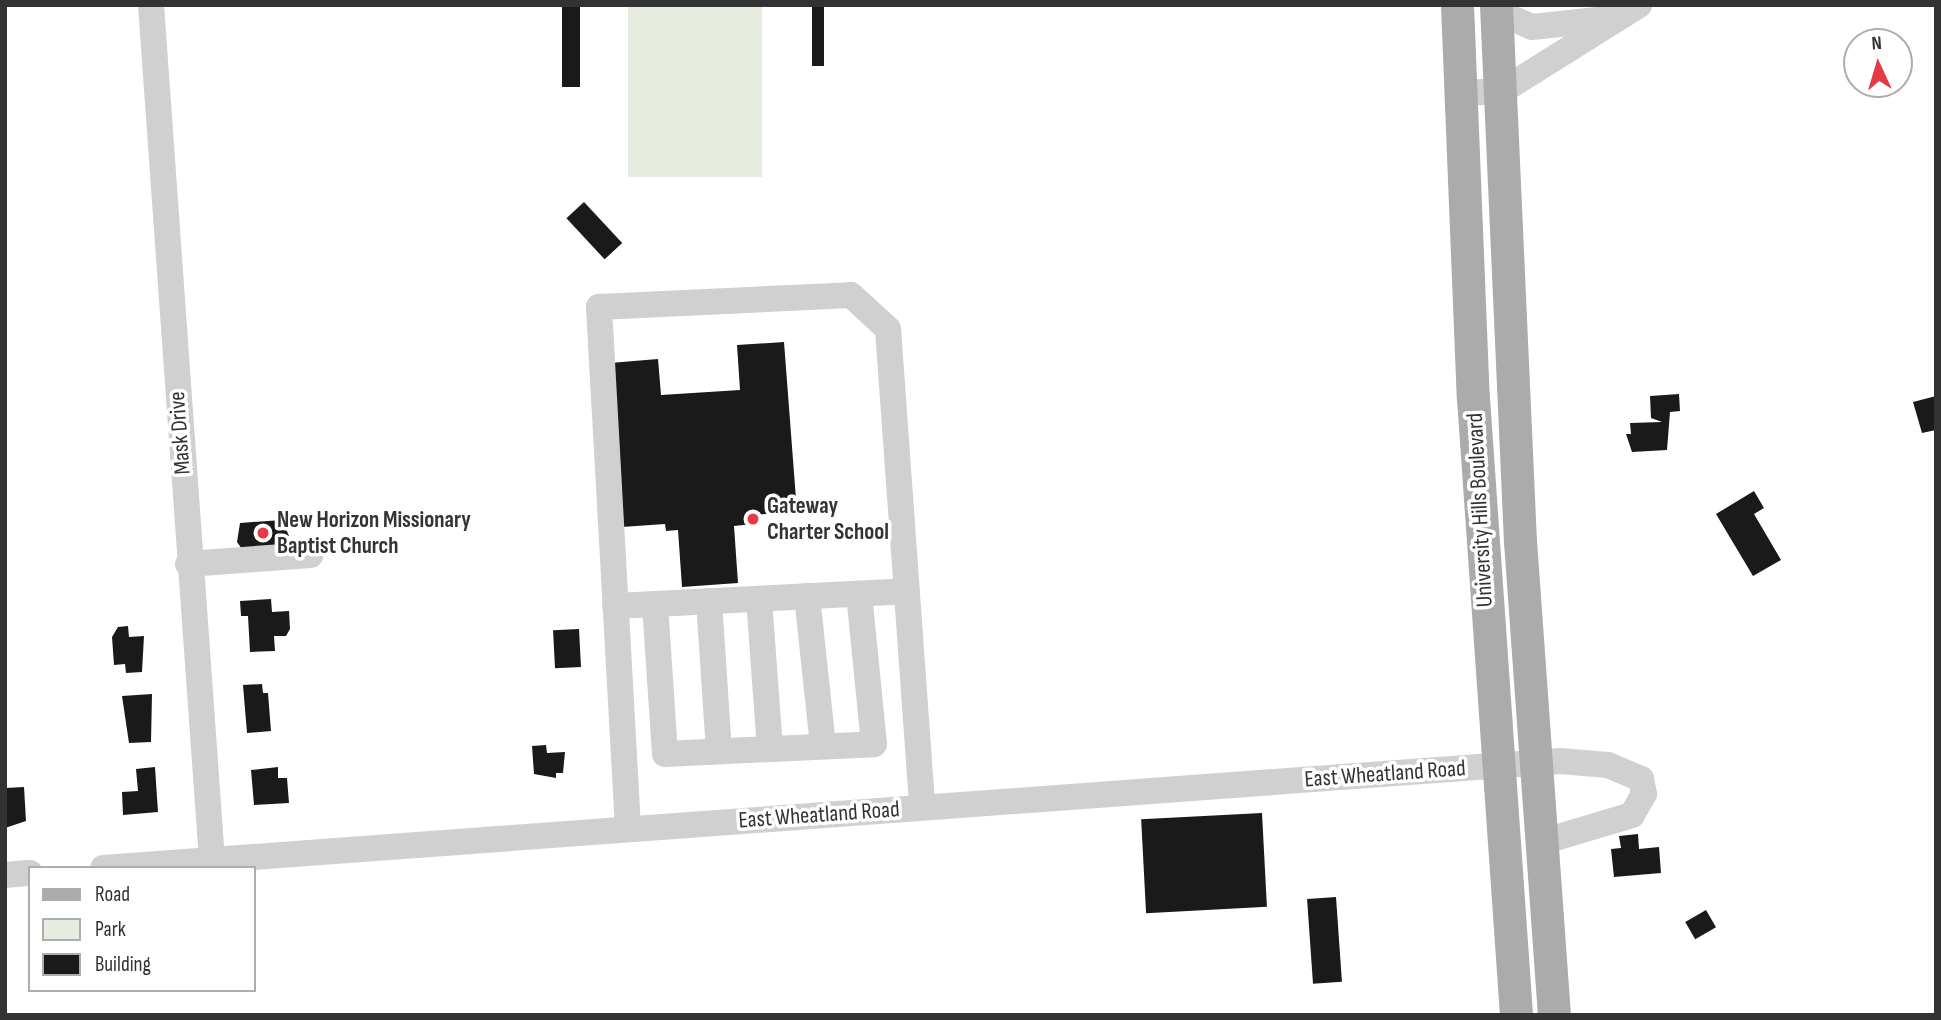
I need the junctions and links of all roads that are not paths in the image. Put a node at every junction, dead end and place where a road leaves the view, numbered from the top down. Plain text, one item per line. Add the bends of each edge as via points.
1 (151, 5) edge
2 (1457, 5) edge
3 (1496, 8) edge
4 (1631, 11) edge
5 (1502, 91) junction
6 (1462, 93) junction
7 (311, 555) dead end
8 (188, 564) junction
9 (907, 591) junction
10 (859, 594) junction
11 (807, 596) junction
12 (760, 598) junction
13 (709, 601) junction
14 (655, 604) junction
15 (615, 606) junction
16 (823, 746) junction
17 (771, 749) junction
18 (719, 751) junction
19 (1536, 763) junction
20 (1495, 766) junction
21 (922, 807) junction
22 (628, 828) junction
23 (1542, 842) junction
24 (212, 860) junction
25 (130, 866) edge
26 (28, 873) edge
27 (5, 875) edge
28 (1550, 956) junction
29 (1512, 959) junction
30 (1516, 1015) edge
31 (1554, 1015) edge

1 - 8 street, Mask Drive
2 - 6 main road, University Hills Boulevard
3 - 4 street via 1532,27
3 - 5 main road, University Hills Boulevard
4 - 5 street
5 - 6 street
5 - 19 main road, University Hills Boulevard via 1519,528
6 - 20 main road, University Hills Boulevard
7 - 8 street
8 - 24 street, Mask Drive
9 - 10 street
9 - 15 street via 888,330 851,295 599,307
9 - 21 street
10 - 11 street
10 - 16 street via 873,744
11 - 12 street
11 - 16 street
12 - 13 street
12 - 17 street
13 - 14 street
13 - 18 street
14 - 15 street
14 - 18 street via 665,754
15 - 22 street
16 - 17 street
17 - 18 street
19 - 20 street, East Wheatland Road
19 - 23 main road, University Hills Boulevard
19 - 23 street, East Wheatland Road via 1608,765 1632,771 1644,787 1632,815
20 - 21 street, East Wheatland Road
20 - 29 main road, University Hills Boulevard
21 - 22 street, East Wheatland Road
22 - 24 street, East Wheatland Road
23 - 28 main road, University Hills Boulevard
24 - 25 street, East Wheatland Road
26 - 27 street
28 - 29 main road
28 - 31 main road, University Hills Boulevard
29 - 30 main road, University Hills Boulevard

